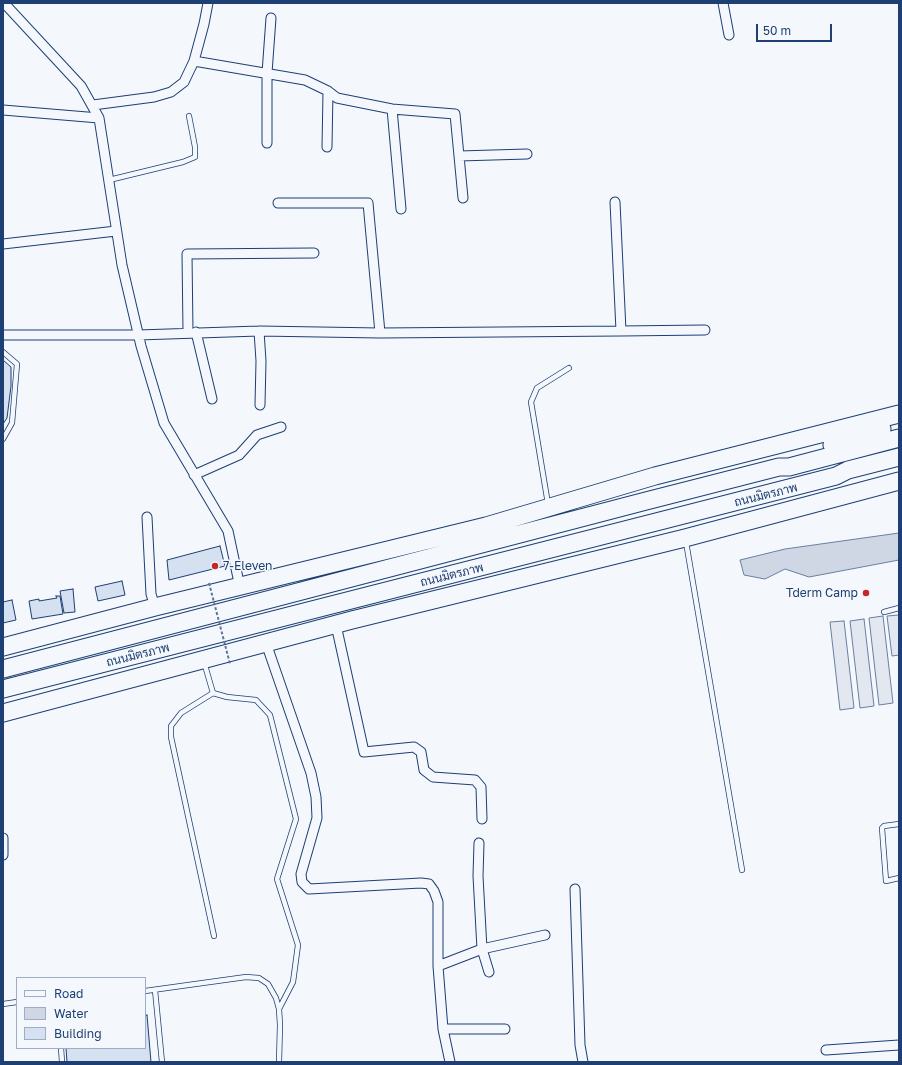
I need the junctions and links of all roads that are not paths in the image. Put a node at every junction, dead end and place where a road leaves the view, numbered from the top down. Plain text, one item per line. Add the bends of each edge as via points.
1 (4, 3) edge
2 (208, 3) edge
3 (723, 3) edge
4 (271, 18) dead end
5 (729, 35) dead end
6 (194, 62) junction
7 (267, 73) junction
8 (328, 91) junction
9 (93, 105) junction
10 (392, 109) junction
11 (3, 110) edge
12 (189, 116) dead end
13 (99, 118) junction
14 (267, 142) dead end
15 (327, 147) dead end
16 (527, 154) dead end
17 (459, 156) junction
18 (109, 180) junction
19 (463, 198) dead end
20 (278, 202) dead end
21 (615, 202) dead end
22 (401, 209) dead end
23 (116, 231) junction
24 (3, 244) edge
25 (314, 253) dead end
26 (259, 330) junction
27 (705, 330) dead end
28 (621, 331) junction
29 (192, 332) junction
30 (380, 332) junction
31 (3, 335) edge
32 (138, 335) junction
33 (3, 352) edge
34 (569, 368) dead end
35 (212, 399) dead end
36 (260, 405) dead end
37 (899, 414) edge
38 (899, 424) edge
39 (281, 427) dead end
40 (899, 438) edge
41 (3, 440) edge
42 (899, 456) edge
43 (780, 467) junction
44 (899, 470) edge
45 (194, 475) junction
46 (836, 476) junction
47 (899, 481) edge
48 (548, 508) junction
49 (148, 518) dead end
50 (685, 538) junction
51 (440, 555) junction
52 (348, 560) junction
53 (445, 577) junction
54 (238, 578) dead end
55 (155, 607) junction
56 (899, 608) edge
57 (884, 612) dead end
58 (368, 616) junction
59 (336, 625) junction
60 (266, 643) junction
61 (3, 646) edge
62 (204, 661) junction
63 (3, 669) edge
64 (3, 689) edge
65 (213, 693) junction
66 (3, 713) edge
67 (482, 819) dead end
68 (899, 824) edge
69 (3, 838) edge
70 (479, 843) dead end
71 (3, 855) edge
72 (742, 870) dead end
73 (899, 878) edge
74 (575, 889) dead end
75 (545, 935) dead end
76 (214, 936) dead end
77 (482, 949) junction
78 (438, 966) junction
79 (489, 972) dead end
80 (155, 990) junction
81 (146, 991) edge
82 (16, 1002) edge
83 (3, 1004) edge
84 (279, 1009) junction
85 (443, 1029) junction
86 (505, 1029) dead end
87 (899, 1045) edge
88 (61, 1049) edge
89 (826, 1050) dead end
90 (62, 1062) edge
91 (162, 1062) edge
92 (279, 1062) edge
93 (450, 1062) edge
94 (582, 1062) edge

1 - 9 street via 81,86
2 - 6 street
3 - 5 street
4 - 7 street
6 - 7 street
6 - 9 street via 184,82 171,92 154,97
7 - 8 street via 305,80
7 - 14 street
8 - 10 street via 337,98
8 - 15 street
9 - 13 street
10 - 17 street via 455,114
10 - 22 street
11 - 13 street
12 - 18 lane via 195,147 194,157 184,162
13 - 18 street
16 - 17 street
17 - 19 street
18 - 23 street
20 - 30 street via 368,203
21 - 28 street
23 - 24 street
23 - 32 street
25 - 29 street via 187,254
26 - 29 street
26 - 30 street
26 - 36 street
27 - 28 street
28 - 30 street
29 - 32 street
29 - 35 street
31 - 32 street
32 - 45 street via 164,423
33 - 41 lane via 17,364 12,423
34 - 48 lane via 537,388 531,402
37 - 48 highway via 655,476
38 - 43 highway via 788,459
39 - 45 street via 257,435 239,455
40 - 43 highway, ถนนมิตรภาพ via 789,467
42 - 46 highway, ถนนมิตรภาพ via 848,470
43 - 51 highway, ถนนมิตรภาพ
44 - 46 highway via 850,479
45 - 54 street via 228,531
46 - 53 highway, ถนนมิตรภาพ
47 - 50 highway, ถนนมิตรภาพ
48 - 52 highway
49 - 55 street via 151,594
50 - 58 highway, ถนนมิตรภาพ
50 - 72 lane
51 - 52 highway
51 - 63 highway, ถนนมิตรภาพ
52 - 55 highway
53 - 58 highway
53 - 64 highway, ถนนมิตรภาพ
55 - 61 highway
56 - 57 lane
58 - 59 highway, ถนนมิตรภาพ
59 - 60 highway, ถนนมิตรภาพ
59 - 67 street via 364,752 414,747 421,752 424,770 433,777 475,780 482,787
60 - 62 highway, ถนนมิตรภาพ
60 - 78 street via 312,773 316,797 317,818 301,874 302,882 308,889 429,884 438,902
62 - 65 lane
62 - 66 highway, ถนนมิตรภาพ
65 - 76 lane via 181,713 171,726 171,737
65 - 84 lane via 256,700 270,715 296,819 277,879 298,945 293,982
68 - 73 lane via 882,828 886,881
69 - 71 street
70 - 77 street
74 - 94 street
75 - 77 street
77 - 78 street
77 - 79 street
78 - 85 street
80 - 81 lane
80 - 84 lane via 246,977 259,978 268,984
80 - 91 lane
82 - 83 lane
84 - 92 lane
85 - 86 street
85 - 93 street
87 - 89 street
88 - 90 lane

